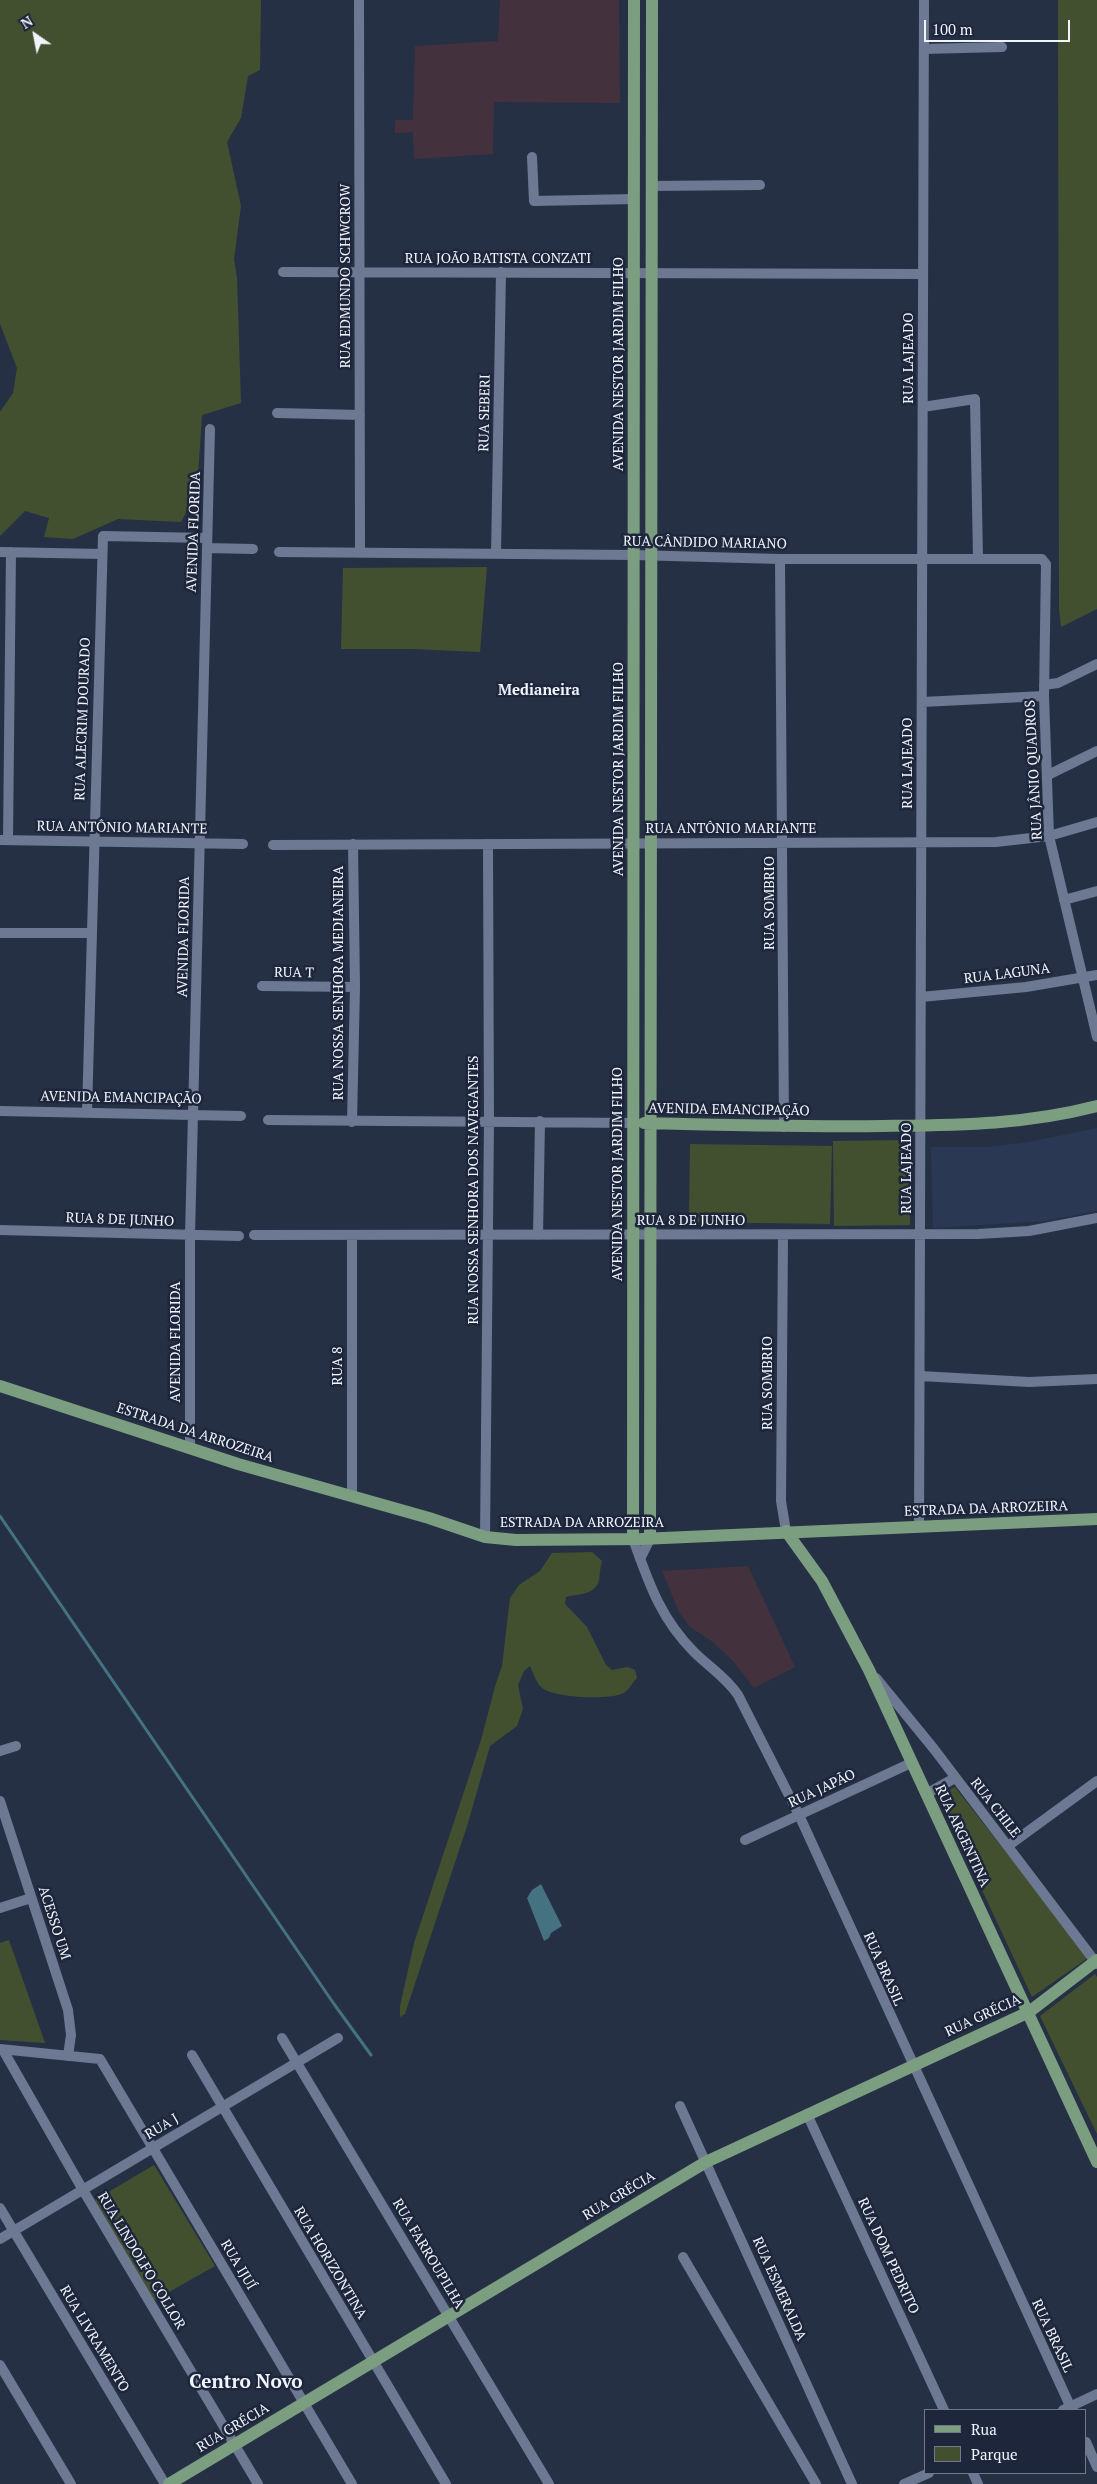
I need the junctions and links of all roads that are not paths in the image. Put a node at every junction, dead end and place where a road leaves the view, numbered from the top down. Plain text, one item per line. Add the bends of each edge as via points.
1 (359, 0) edge
2 (634, 0) edge
3 (652, 0) edge
4 (924, 0) edge
5 (1002, 47) dead end
6 (924, 48) junction
7 (634, 130) junction
8 (652, 130) junction
9 (532, 157) dead end
10 (760, 184) dead end
11 (651, 186) junction
12 (634, 199) junction
13 (283, 272) dead end
14 (359, 272) junction
15 (501, 272) junction
16 (634, 273) junction
17 (651, 273) junction
18 (924, 274) junction
19 (923, 407) junction
20 (276, 413) dead end
21 (360, 415) junction
22 (210, 428) dead end
23 (207, 543) junction
24 (253, 549) dead end
25 (0, 552) edge
26 (11, 552) junction
27 (279, 552) dead end
28 (360, 552) junction
29 (102, 554) junction
30 (496, 554) junction
31 (634, 555) junction
32 (651, 555) junction
33 (922, 558) junction
34 (978, 558) junction
35 (780, 559) junction
36 (1044, 646) joint
37 (1097, 664) edge
38 (1044, 691) junction
39 (922, 702) junction
40 (1097, 751) edge
41 (1048, 775) junction
42 (1097, 822) edge
43 (1049, 836) junction
44 (4, 840) edge
45 (94, 841) junction
46 (651, 842) junction
47 (784, 842) junction
48 (921, 842) junction
49 (199, 843) junction
50 (634, 843) junction
51 (243, 844) dead end
52 (353, 844) junction
53 (488, 844) junction
54 (273, 845) dead end
55 (1097, 891) edge
56 (1064, 900) junction
57 (0, 933) edge
58 (91, 933) junction
59 (634, 971) junction
60 (651, 971) junction
61 (1097, 975) edge
62 (1083, 979) junction
63 (262, 986) dead end
64 (355, 988) junction
65 (921, 997) junction
66 (1097, 1037) edge
67 (1097, 1106) edge
68 (0, 1111) edge
69 (87, 1112) junction
70 (194, 1114) junction
71 (241, 1116) dead end
72 (268, 1120) dead end
73 (352, 1122) junction
74 (489, 1122) junction
75 (540, 1122) junction
76 (634, 1123) junction
77 (651, 1123) junction
78 (920, 1126) junction
79 (784, 1127) junction
80 (1097, 1218) edge
81 (0, 1230) edge
82 (920, 1233) junction
83 (634, 1234) junction
84 (651, 1234) junction
85 (254, 1235) dead end
86 (488, 1235) junction
87 (538, 1235) junction
88 (783, 1235) junction
89 (190, 1236) junction
90 (239, 1236) dead end
91 (352, 1236) junction
92 (920, 1376) junction
93 (1097, 1379) edge
94 (0, 1386) edge
95 (190, 1447) junction
96 (352, 1496) junction
97 (1097, 1519) edge
98 (919, 1527) junction
99 (786, 1531) junction
100 (485, 1537) junction
101 (650, 1538) junction
102 (633, 1539) junction
103 (640, 1559) junction
104 (870, 1670) junction
105 (16, 1746) dead end
106 (0, 1752) edge
107 (912, 1763) junction
108 (955, 1778) junction
109 (1097, 1781) edge
110 (926, 1794) junction
111 (0, 1801) edge
112 (799, 1816) junction
113 (745, 1840) dead end
114 (1008, 1846) junction
115 (32, 1898) junction
116 (0, 1908) edge
117 (1096, 1962) edge
118 (1029, 2012) junction
119 (282, 2038) dead end
120 (338, 2038) dead end
121 (2, 2050) edge
122 (68, 2056) junction
123 (192, 2056) dead end
124 (296, 2063) junction
125 (912, 2066) junction
126 (680, 2106) dead end
127 (222, 2107) junction
128 (806, 2114) junction
129 (153, 2148) junction
130 (706, 2162) junction
131 (1097, 2162) edge
132 (83, 2190) junction
133 (0, 2208) edge
134 (13, 2231) junction
135 (0, 2239) edge
136 (683, 2257) dead end
137 (449, 2316) junction
138 (373, 2361) junction
139 (0, 2365) edge
140 (1097, 2394) edge
141 (304, 2403) junction
142 (944, 2409) edge
143 (1068, 2409) edge
144 (1087, 2444) edge
145 (234, 2445) junction
146 (1097, 2467) edge
147 (927, 2474) edge
148 (71, 2484) edge
149 (165, 2484) edge
150 (168, 2484) edge
151 (258, 2484) edge
152 (352, 2484) edge
153 (446, 2484) edge
154 (549, 2484) edge
155 (816, 2484) edge
156 (852, 2484) edge
157 (904, 2484) edge

1 - 14 street, RUA EDMUNDO SCHWCROW
2 - 7 main road, AVENIDA NESTOR JARDIM FILHO
3 - 8 main road
4 - 6 street, RUA LAJEADO
5 - 6 street
6 - 18 street, RUA LAJEADO
7 - 8 main road
7 - 12 main road, AVENIDA NESTOR JARDIM FILHO
8 - 11 main road
9 - 12 street via 534,201
10 - 11 street
11 - 17 main road
12 - 16 main road, AVENIDA NESTOR JARDIM FILHO
13 - 14 street, RUA JOÃO BATISTA CONZATI
14 - 15 street, RUA JOÃO BATISTA CONZATI
14 - 21 street, RUA EDMUNDO SCHWCROW
15 - 16 street, RUA JOÃO BATISTA CONZATI
15 - 30 street, RUA SEBERI
16 - 17 street, RUA JOÃO BATISTA CONZATI
16 - 31 main road, AVENIDA NESTOR JARDIM FILHO
17 - 18 street, RUA JOÃO BATISTA CONZATI
17 - 32 main road
18 - 19 street, RUA LAJEADO
19 - 33 street, RUA LAJEADO
19 - 34 street via 974,399
20 - 21 street
21 - 28 street, RUA EDMUNDO SCHWCROW
22 - 23 street, AVENIDA FLORIDA
23 - 24 street
23 - 29 street, RUA ALECRIM DOURADO via 103,536
23 - 49 street, AVENIDA FLORIDA
25 - 26 street
26 - 29 street
26 - 44 street
27 - 28 street, RUA CÂNDIDO MARIANO
28 - 30 street, RUA CÂNDIDO MARIANO
29 - 45 street, RUA ALECRIM DOURADO
30 - 31 street, RUA CÂNDIDO MARIANO
31 - 32 street, RUA CÂNDIDO MARIANO
31 - 50 main road, AVENIDA NESTOR JARDIM FILHO
32 - 35 street, RUA CÂNDIDO MARIANO
32 - 46 main road
33 - 34 street, RUA CÂNDIDO MARIANO
33 - 35 street, RUA CÂNDIDO MARIANO
33 - 39 street, RUA LAJEADO
34 - 36 street, RUA CÂNDIDO MARIANO via 1035,557 1044,561
35 - 47 street, RUA SOMBRIO
36 - 38 street, RUA JÂNIO QUADROS
37 - 38 street
38 - 39 street
38 - 41 street, RUA JÂNIO QUADROS
39 - 48 street, RUA LAJEADO
40 - 41 street
41 - 43 street, RUA JÂNIO QUADROS
42 - 43 street, RUA ANTÔNIO MARIANTE
43 - 48 street, RUA ANTÔNIO MARIANTE via 996,842
43 - 56 street, RUA JÂNIO QUADROS
44 - 45 street, RUA ANTÔNIO MARIANTE
45 - 49 street, RUA ANTÔNIO MARIANTE
45 - 58 street, RUA ALECRIM DOURADO
46 - 47 street, RUA ANTÔNIO MARIANTE
46 - 50 street, RUA ANTÔNIO MARIANTE
46 - 60 main road
47 - 48 street, RUA ANTÔNIO MARIANTE
47 - 79 street, RUA SOMBRIO
48 - 65 street, RUA LAJEADO
49 - 51 street, RUA ANTÔNIO MARIANTE
49 - 70 street, AVENIDA FLORIDA
50 - 53 street, RUA ANTÔNIO MARIANTE
50 - 59 main road, AVENIDA NESTOR JARDIM FILHO
52 - 53 street, RUA ANTÔNIO MARIANTE
52 - 54 street, RUA ANTÔNIO MARIANTE
52 - 64 street, RUA NOSSA SENHORA MEDIANEIRA
53 - 74 street, RUA NOSSA SENHORA DOS NAVEGANTES
55 - 56 street
56 - 62 street, RUA JÂNIO QUADROS
57 - 58 street
58 - 69 street, RUA ALECRIM DOURADO
59 - 60 main road
59 - 76 main road, AVENIDA NESTOR JARDIM FILHO
60 - 77 main road
61 - 62 street, RUA LAGUNA
62 - 65 street, RUA LAGUNA
62 - 66 street, RUA JÂNIO QUADROS
63 - 64 street, RUA T
64 - 73 street, RUA NOSSA SENHORA MEDIANEIRA
65 - 78 street, RUA LAJEADO
67 - 78 main road, AVENIDA EMANCIPAÇÃO via 1018,1122
68 - 69 street, AVENIDA EMANCIPAÇÃO
69 - 70 street, AVENIDA EMANCIPAÇÃO
70 - 71 street, AVENIDA EMANCIPAÇÃO
70 - 89 street, AVENIDA FLORIDA
72 - 73 street, AVENIDA EMANCIPAÇÃO
73 - 74 street, AVENIDA EMANCIPAÇÃO
74 - 75 street, AVENIDA EMANCIPAÇÃO
74 - 86 street, RUA NOSSA SENHORA DOS NAVEGANTES
75 - 76 street, AVENIDA EMANCIPAÇÃO
75 - 87 street
76 - 77 main road, AVENIDA EMANCIPAÇÃO
76 - 83 main road, AVENIDA NESTOR JARDIM FILHO
77 - 79 main road, AVENIDA EMANCIPAÇÃO
77 - 84 main road
78 - 79 main road, AVENIDA EMANCIPAÇÃO
78 - 82 street, RUA LAJEADO
80 - 82 street, RUA 8 DE JUNHO via 1029,1231
81 - 89 street, RUA 8 DE JUNHO
82 - 88 street, RUA 8 DE JUNHO
82 - 92 street, RUA LAJEADO
83 - 84 street, RUA 8 DE JUNHO
83 - 87 street, RUA 8 DE JUNHO
83 - 102 main road, AVENIDA NESTOR JARDIM FILHO
84 - 88 street, RUA 8 DE JUNHO
84 - 101 main road
85 - 91 street, RUA 8 DE JUNHO
86 - 87 street, RUA 8 DE JUNHO
86 - 91 street, RUA 8 DE JUNHO
86 - 100 street, RUA NOSSA SENHORA DOS NAVEGANTES
88 - 99 street, RUA SOMBRIO via 781,1501
89 - 90 street, RUA 8 DE JUNHO
89 - 95 street, AVENIDA FLORIDA
91 - 96 street, RUA 8
92 - 93 street via 1029,1382
92 - 98 street, RUA LAJEADO
94 - 95 main road, ESTRADA DA ARROZEIRA
95 - 96 main road, ESTRADA DA ARROZEIRA
96 - 100 main road, ESTRADA DA ARROZEIRA
97 - 98 main road, ESTRADA DA ARROZEIRA
98 - 99 main road, ESTRADA DA ARROZEIRA
99 - 101 main road, ESTRADA DA ARROZEIRA
99 - 104 main road, RUA ARGENTINA via 822,1581
100 - 102 main road, ESTRADA DA ARROZEIRA via 516,1540
101 - 102 main road, ESTRADA DA ARROZEIRA
101 - 103 street
102 - 103 street, RUA BRASIL
103 - 112 street, RUA BRASIL via 655,1601 672,1628 728,1681 738,1695
104 - 107 main road, RUA ARGENTINA
104 - 108 street, RUA CHILE
105 - 106 street
107 - 110 main road, RUA ARGENTINA
107 - 112 street, RUA JAPÃO
108 - 110 street
108 - 114 street, RUA CHILE
109 - 114 street
110 - 118 main road, RUA ARGENTINA
111 - 115 street, ACESSO UM
112 - 113 street, RUA JAPÃO
112 - 125 street, RUA BRASIL
114 - 117 street, RUA CHILE
115 - 116 street
115 - 122 street, ACESSO UM via 68,2010 71,2035
117 - 118 main road, RUA GRÉCIA
118 - 125 main road, RUA GRÉCIA
118 - 131 main road, RUA ARGENTINA
119 - 124 street, RUA FARROUPILHA
120 - 124 street, RUA J
121 - 122 street
121 - 132 street, RUA LINDOLFO COLLOR
122 - 129 street, RUA IJUÍ via 100,2059
123 - 127 street, RUA HORIZONTINA
124 - 127 street, RUA J
124 - 137 street, RUA FARROUPILHA
125 - 128 main road, RUA GRÉCIA
125 - 143 street, RUA BRASIL
126 - 130 street, RUA ESMERALDA
127 - 129 street, RUA J
127 - 138 street, RUA HORIZONTINA
128 - 130 main road, RUA GRÉCIA
128 - 142 street, RUA DOM PEDRITO
129 - 132 street, RUA J
129 - 141 street, RUA IJUÍ
130 - 137 main road, RUA GRÉCIA
130 - 156 street, RUA ESMERALDA
132 - 134 street, RUA J
132 - 145 street, RUA LINDOLFO COLLOR
133 - 134 street, RUA LIVRAMENTO
134 - 135 street, RUA J
134 - 149 street, RUA LIVRAMENTO
136 - 155 street
137 - 138 main road, RUA GRÉCIA
137 - 154 street, RUA FARROUPILHA
138 - 141 main road, RUA GRÉCIA
138 - 153 street, RUA HORIZONTINA
139 - 148 street
140 - 143 street
141 - 145 main road, RUA GRÉCIA
141 - 152 street, RUA IJUÍ
144 - 146 street
145 - 150 main road, RUA GRÉCIA
145 - 151 street, RUA LINDOLFO COLLOR
147 - 157 street

